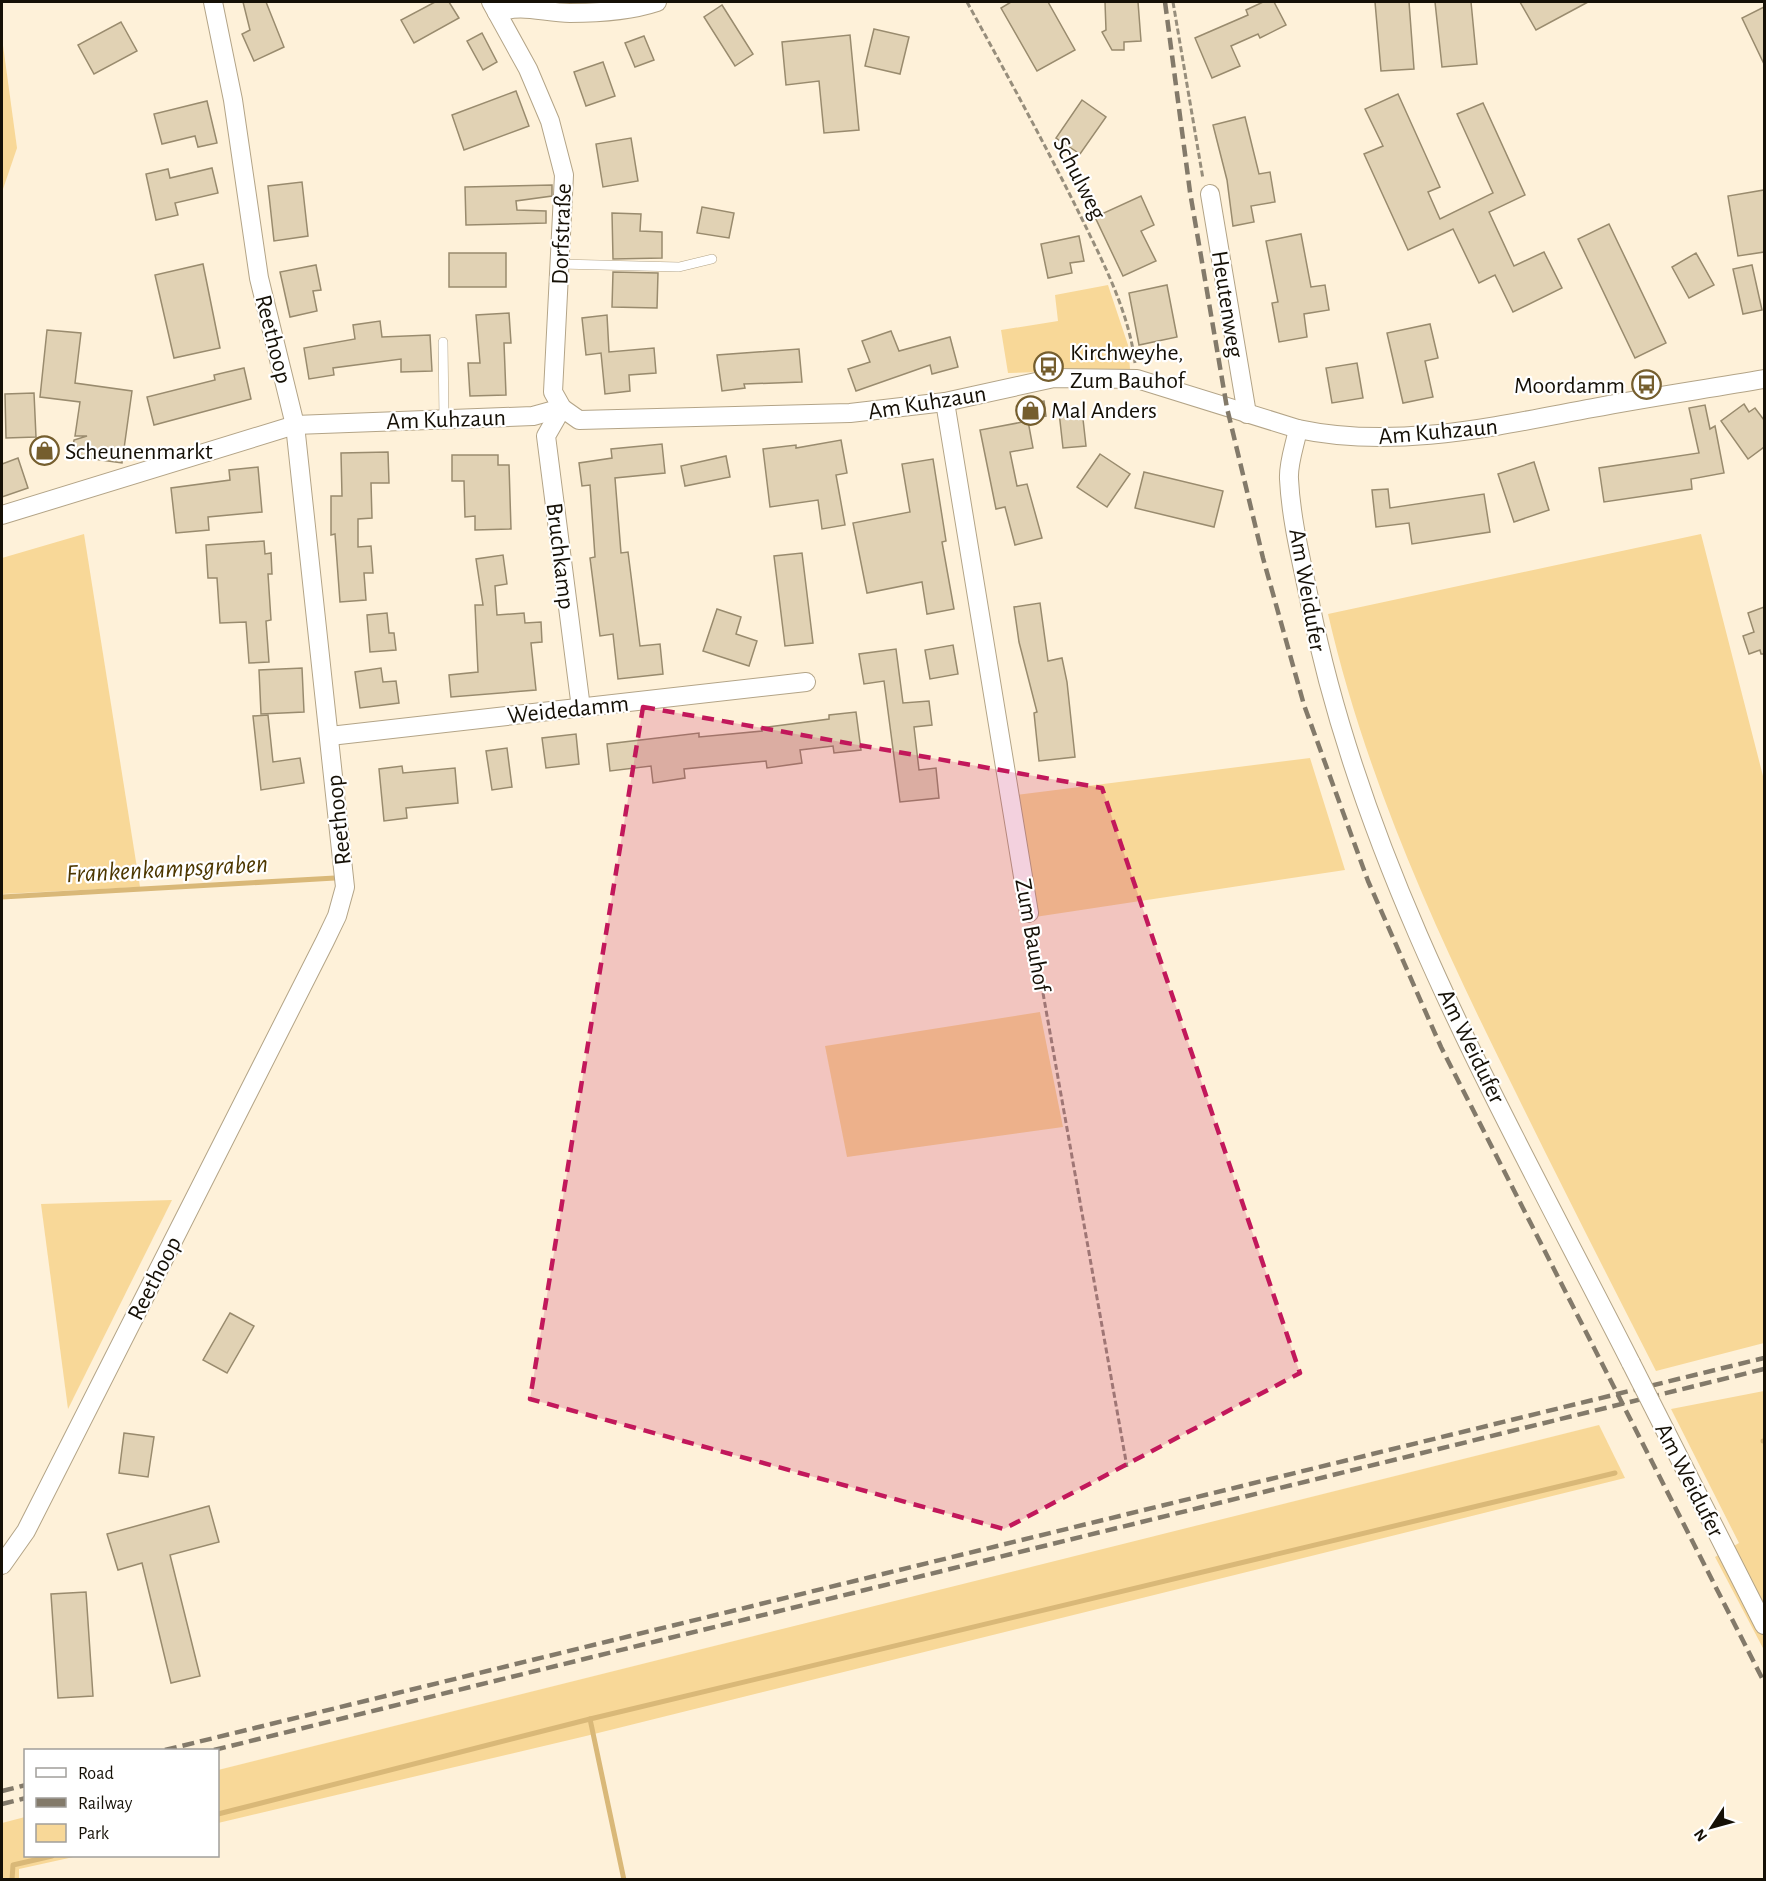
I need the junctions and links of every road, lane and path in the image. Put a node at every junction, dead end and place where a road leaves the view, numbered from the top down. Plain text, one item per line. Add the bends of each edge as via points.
1 (213, 2) edge
2 (657, 2) edge
3 (967, 2) edge
4 (1173, 2) edge
5 (494, 7) edge
6 (1210, 194) joint
7 (712, 259) dead end
8 (560, 264) junction
9 (443, 342) dead end
10 (1137, 379) junction
11 (1764, 380) edge
12 (945, 402) junction
13 (562, 408) junction
14 (1247, 414) junction
15 (444, 419) junction
16 (295, 425) junction
17 (1298, 429) junction
18 (2, 515) edge
19 (806, 682) dead end
20 (581, 708) junction
21 (330, 736) junction
22 (1029, 913) joint
23 (1127, 1467) dead end
24 (2, 1565) edge
25 (1764, 1625) edge

1 - 16 street, Reethoop via 233,100 259,278
2 - 5 street via 569,13
3 - 10 path, Schulweg via 1051,155 1107,271 1133,347
4 - 6 path via 1203,184
5 - 8 street, Dorfstraße via 528,69 550,121 564,175
6 - 14 street, Heutenweg
7 - 8 lane via 679,267
8 - 13 street, Dorfstraße via 553,392
9 - 15 lane
10 - 12 street, Am Kuhzaun via 1054,378
10 - 14 street, Am Kuhzaun
11 - 17 street, Am Kuhzaun via 1502,425 1395,439 1324,435
12 - 13 street, Am Kuhzaun via 850,413 579,420
12 - 22 street, Zum Bauhof
13 - 15 street, Am Kuhzaun via 532,416
13 - 20 street, Bruchkamp via 546,436
14 - 17 street, Am Kuhzaun
15 - 16 street, Am Kuhzaun
16 - 18 street, Am Kuhzaun
16 - 21 street, Reethoop
17 - 25 street, Am Weidufer, bridge via 1289,477 1322,662 1370,812 1402,896 1473,1053
19 - 20 street, Weidedamm
20 - 21 street, Weidedamm
21 - 24 street, Reethoop via 345,887 337,916 26,1531
22 - 23 path, Zum Bauhof

